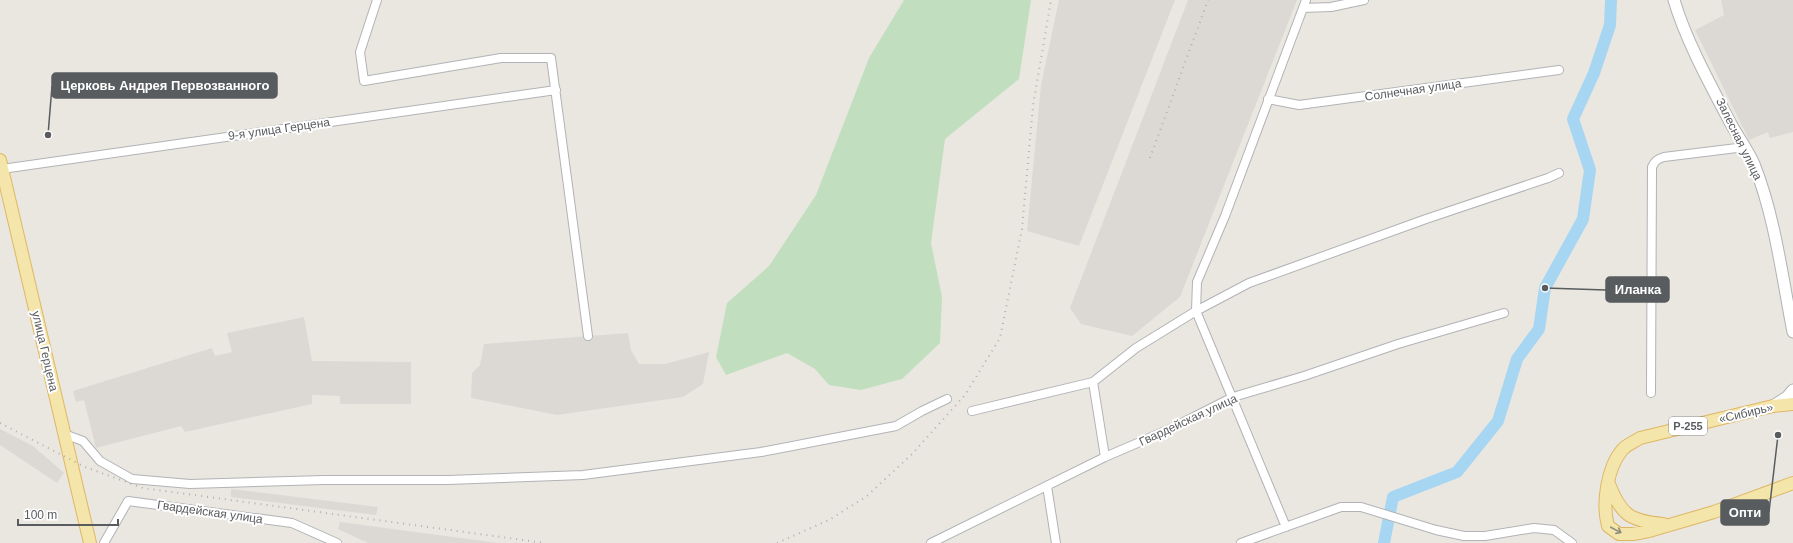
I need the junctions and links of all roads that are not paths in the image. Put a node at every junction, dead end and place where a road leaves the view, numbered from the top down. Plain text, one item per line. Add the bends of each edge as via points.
1 (377, 0) edge
2 (1364, 0) edge
3 (1674, 0) edge
4 (1304, 4) edge
5 (1559, 70) dead end
6 (556, 90) junction
7 (1268, 99) junction
8 (1745, 147) junction
9 (1, 164) edge
10 (1559, 173) dead end
11 (1196, 311) junction
12 (1504, 313) dead end
13 (1793, 332) edge
14 (588, 336) dead end
15 (1093, 382) junction
16 (1793, 390) edge
17 (1651, 393) dead end
18 (1232, 397) junction
19 (947, 399) dead end
20 (1793, 404) edge
21 (1773, 406) junction
22 (972, 411) dead end
23 (64, 434) junction
24 (1105, 457) junction
25 (1608, 483) junction
26 (1793, 483) edge
27 (1047, 486) junction
28 (1670, 525) junction
29 (1286, 527) junction
30 (90, 543) edge
31 (104, 543) edge
32 (337, 543) edge
33 (931, 543) edge
34 (1056, 543) edge
35 (1241, 543) edge
36 (1572, 543) edge

1 - 6 street via 360,52 364,82 501,58 551,58
2 - 4 street via 1331,7
3 - 8 street, Залесная улица via 1690,42
4 - 7 street
5 - 7 street, Солнечная улица via 1299,105
6 - 9 street, 9-я улица Герцена
6 - 14 street
7 - 11 street via 1225,216 1197,282
8 - 13 street, Залесная улица via 1753,162 1770,212
8 - 17 street via 1664,157 1654,162 1652,167
9 - 23 main road, улица Герцена
10 - 11 street via 1249,283
11 - 15 street via 1136,348
11 - 18 street
12 - 18 street, Гвардейская улица
15 - 22 street
15 - 24 street
16 - 21 street
18 - 24 street, Гвардейская улица via 1170,430
18 - 29 street
19 - 23 street via 896,426 761,452 583,476 190,484 132,479 100,461 83,441
20 - 21 main road, «Сибирь» / Р-255
21 - 25 main road, «Сибирь» / Р-255 via 1640,438 1623,449 1615,460
23 - 30 main road, улица Герцена
24 - 27 street, Гвардейская улица
25 - 28 main road, «Сибирь» / Р-255 via 1622,510 1632,518 1642,522
25 -> 28 main road, «Сибирь» / Р-255 via 1605,515 1608,526 1620,534 1633,534
26 - 28 main road, «Сибирь» / Р-255
27 - 33 street, Гвардейская улица
27 - 34 street
29 - 35 street
29 - 36 street via 1341,507 1361,507 1464,536 1485,536 1534,528 1554,530
31 - 32 street, Гвардейская улица via 128,501 292,523

